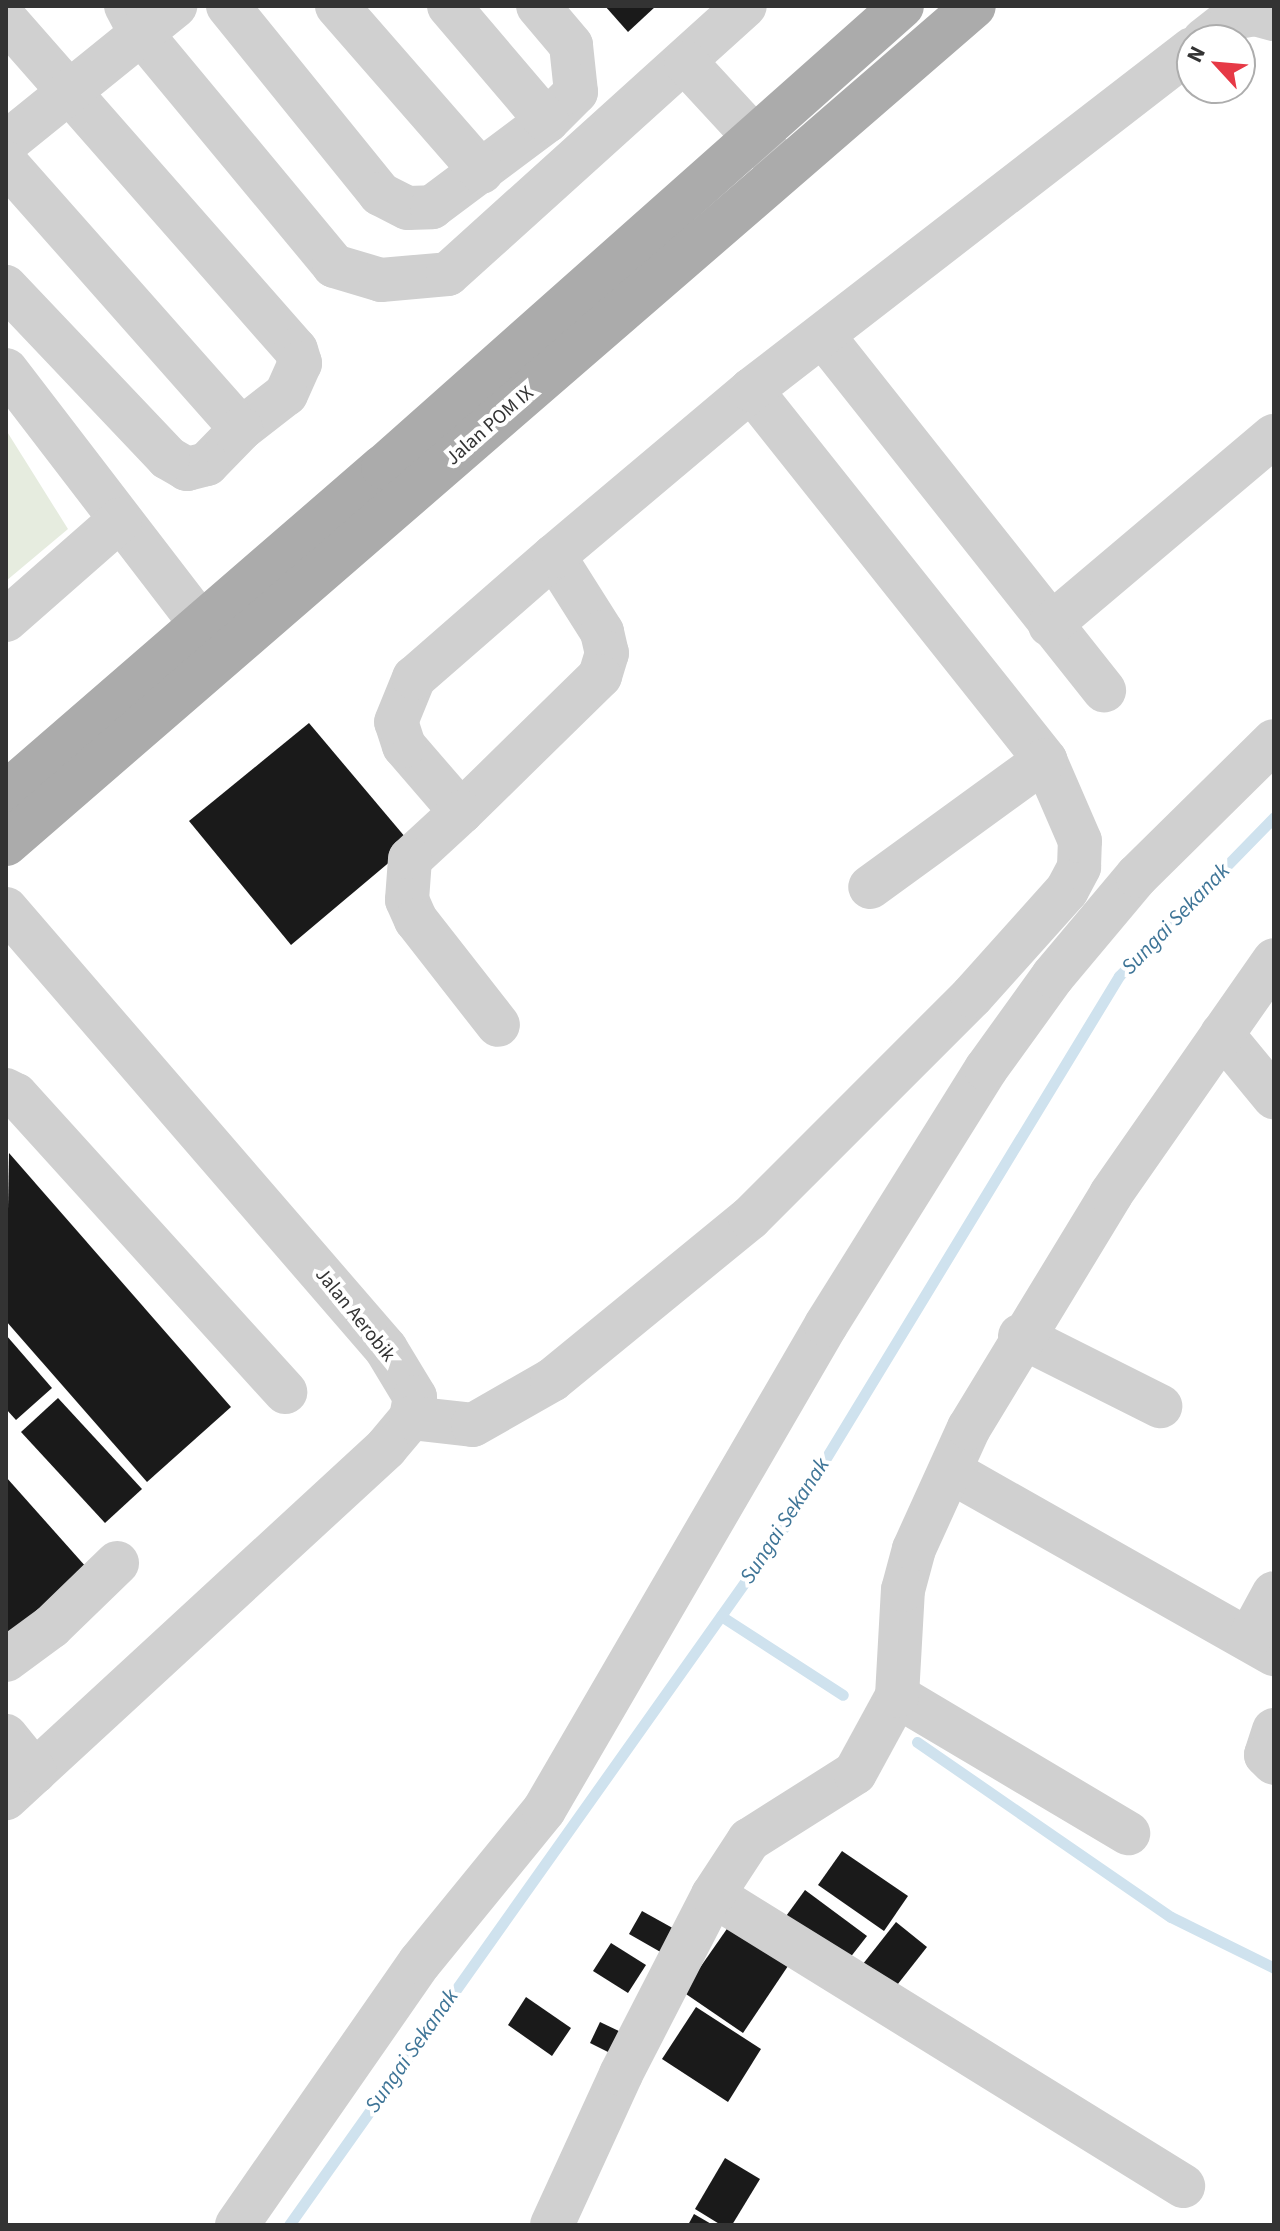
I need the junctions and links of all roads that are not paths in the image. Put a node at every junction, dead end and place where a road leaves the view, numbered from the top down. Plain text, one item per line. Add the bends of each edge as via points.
1 (175, 6) edge
2 (228, 6) edge
3 (337, 6) edge
4 (449, 6) edge
5 (538, 6) edge
6 (745, 6) edge
7 (902, 6) edge
8 (974, 6) edge
9 (133, 19) edge
10 (1274, 19) edge
11 (6, 20) edge
12 (1224, 24) edge
13 (1176, 61) edge
14 (686, 63) junction
15 (71, 91) junction
16 (547, 121) junction
17 (756, 137) junction
18 (6, 143) edge
19 (6, 163) edge
20 (482, 172) junction
21 (786, 172) junction
22 (6, 287) edge
23 (824, 337) junction
24 (6, 370) edge
25 (751, 390) junction
26 (241, 429) junction
27 (1274, 436) edge
28 (120, 520) junction
29 (554, 556) junction
30 (6, 620) edge
31 (1050, 625) junction
32 (212, 641) junction
33 (1104, 690) dead end
34 (1274, 741) edge
35 (1045, 760) junction
36 (6, 793) edge
37 (461, 812) junction
38 (6, 844) edge
39 (870, 887) dead end
40 (6, 909) edge
41 (1274, 960) edge
42 (498, 1025) dead end
43 (1222, 1034) junction
44 (6, 1090) edge
45 (1274, 1097) edge
46 (1020, 1336) junction
47 (285, 1392) dead end
48 (1160, 1406) dead end
49 (411, 1418) junction
50 (950, 1471) junction
51 (117, 1563) dead end
52 (1274, 1593) edge
53 (1261, 1646) edge
54 (6, 1660) edge
55 (897, 1696) junction
56 (1274, 1730) edge
57 (6, 1736) edge
58 (1274, 1763) edge
59 (20, 1785) edge
60 (1128, 1833) dead end
61 (713, 1895) junction
62 (1183, 2186) dead end
63 (237, 2225) edge
64 (552, 2225) edge

1 - 9 street
2 - 20 street via 380,194 408,208 432,207
3 - 20 street
4 - 16 street
5 - 16 street via 571,45 577,71 576,92
6 - 14 street
7 - 17 main road, Jalan POM IX
8 - 21 main road, Jalan POM IX
9 - 14 street via 334,266 381,280 448,274
9 - 15 street
10 - 12 street via 1255,14
11 - 15 street
13 - 23 street
14 - 17 street
15 - 18 street
15 - 26 street via 296,350 300,363 286,394
16 - 20 street
17 - 21 street
17 - 32 main road, Jalan POM IX
19 - 26 street
21 - 32 main road, Jalan POM IX
22 - 26 street via 168,458 187,469 207,464
23 - 25 street
23 - 31 street
24 - 28 street
25 - 29 street
25 - 35 street
27 - 31 street
28 - 30 street
28 - 32 street
29 - 37 street via 602,632 607,653 600,676
29 - 37 street via 414,678 403,701 396,722 404,746
31 - 33 street
32 - 36 main road, Jalan POM IX
32 - 38 main road, Jalan POM IX
34 - 63 street via 1137,876 1053,976 986,1069 826,1325 544,1810 420,1962
35 - 39 street
35 - 49 street via 1080,841 1079,867 1067,890 972,996 750,1218 552,1380 473,1425
37 - 42 street via 410,859 407,900 416,920
40 - 49 street, Jalan Aerobik via 386,1349 415,1397
41 - 43 street
43 - 45 street
43 - 46 street
44 - 47 street
46 - 48 street
46 - 50 street
49 - 59 street via 386,1448
50 - 53 street
50 - 55 street via 914,1549 903,1590
51 - 54 street via 51,1627
52 - 53 street
55 - 60 street
55 - 61 street via 855,1773 749,1840
56 - 58 street via 1266,1755
57 - 59 street
61 - 62 street
61 - 64 street via 621,2074

